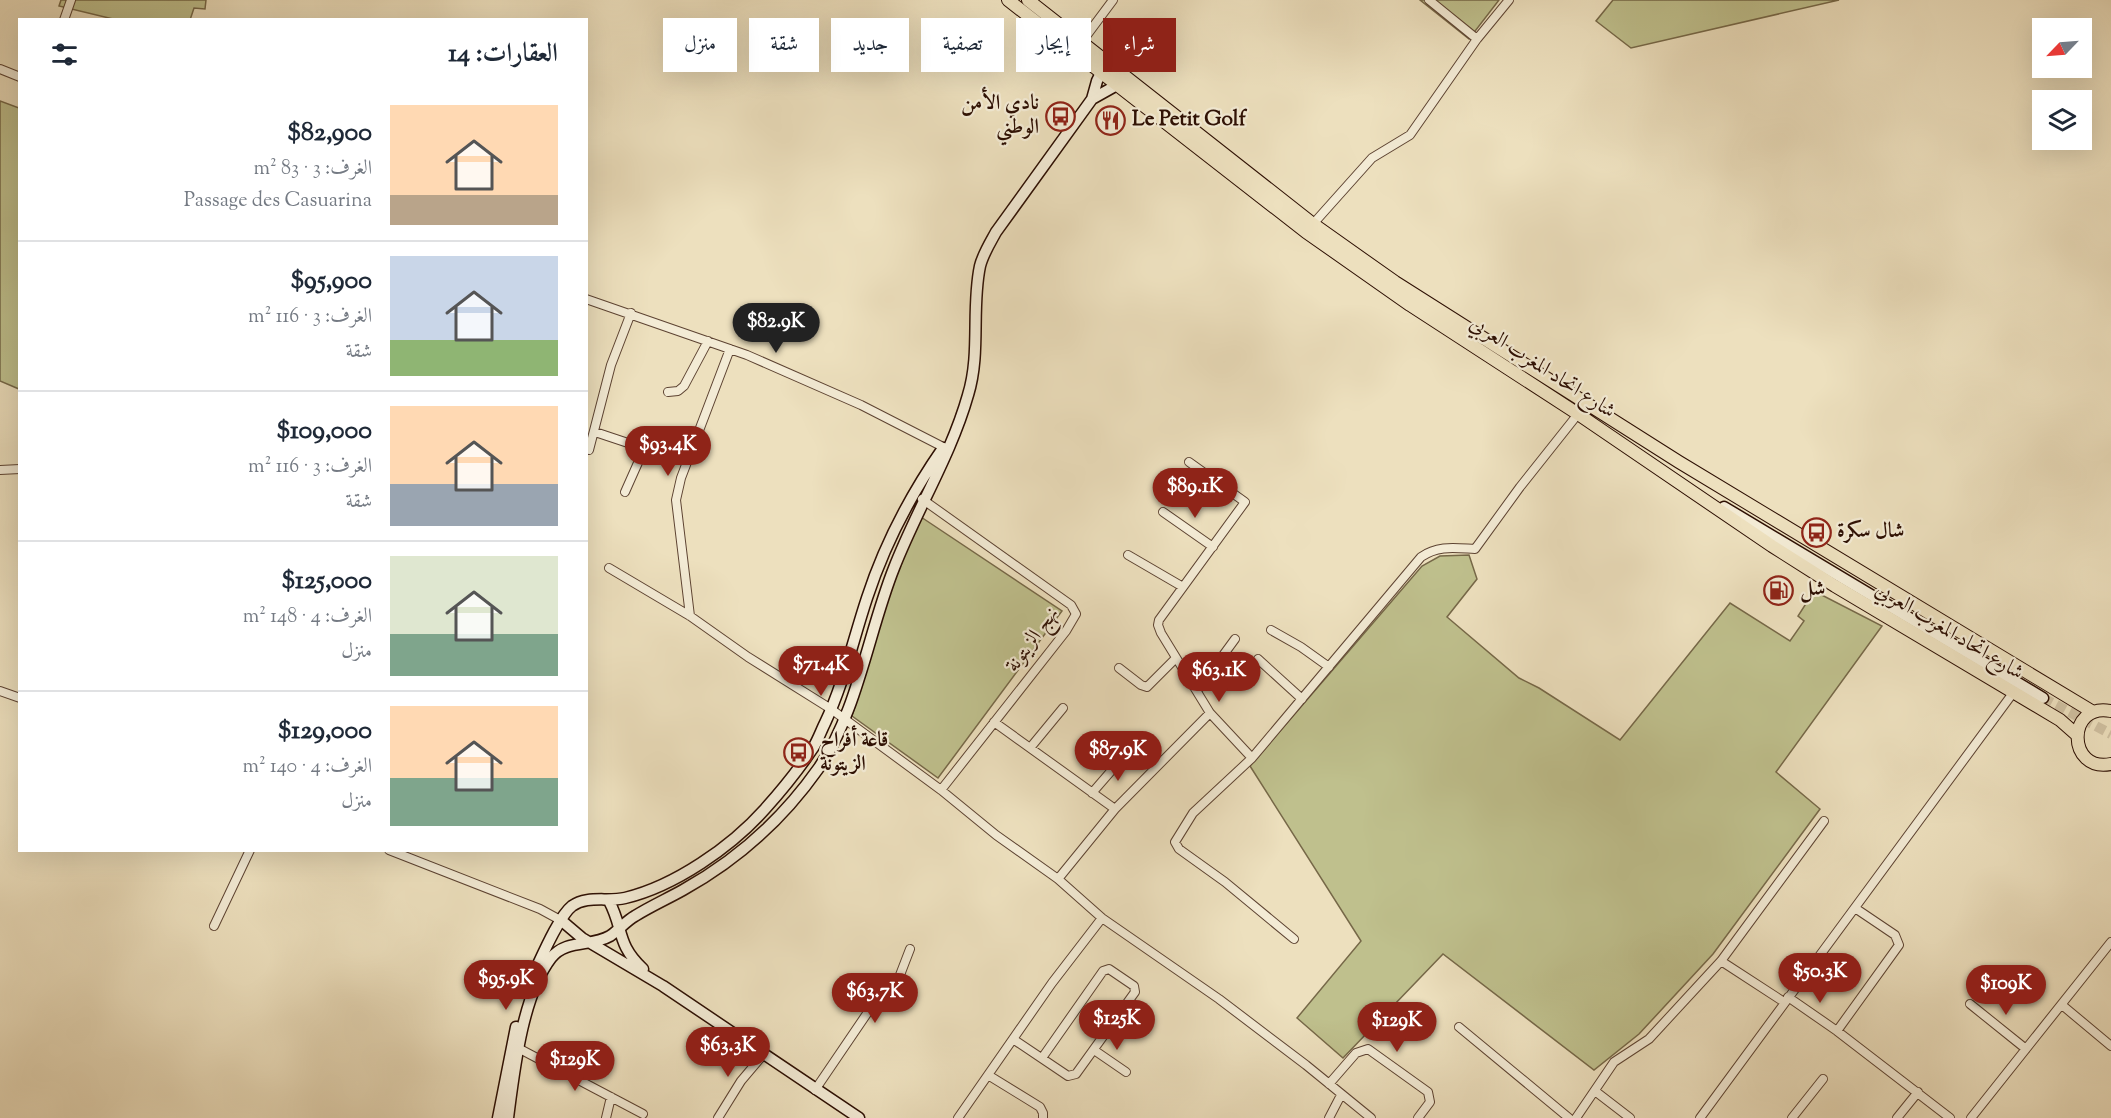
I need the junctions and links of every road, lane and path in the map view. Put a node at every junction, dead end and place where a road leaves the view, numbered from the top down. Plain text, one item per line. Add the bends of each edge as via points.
1 (71, 0) edge
2 (1008, 0) edge
3 (1028, 0) edge
4 (1113, 0) edge
5 (1429, 0) edge
6 (1509, 0) edge
7 (65, 18) edge
8 (1050, 18) edge
9 (1091, 30) edge
10 (1477, 39) junction
11 (1091, 53) edge
12 (1103, 66) edge
13 (1103, 66) edge
14 (0, 69) edge
15 (1103, 70) edge
16 (1110, 72) edge
17 (18, 76) edge
18 (1120, 80) junction
19 (1092, 99) junction
20 (1313, 224) junction
21 (588, 300) edge
22 (631, 313) junction
23 (708, 341) junction
24 (730, 349) junction
25 (668, 392) dead end
26 (1578, 414) junction
27 (595, 432) junction
28 (946, 448) junction
29 (589, 450) dead end
30 (1189, 462) dead end
31 (18, 469) edge
32 (0, 470) edge
33 (1670, 475) junction
34 (625, 492) dead end
35 (919, 497) junction
36 (1162, 512) dead end
37 (1213, 547) junction
38 (1128, 555) dead end
39 (609, 568) dead end
40 (1183, 587) junction
41 (690, 616) junction
42 (1271, 630) dead end
43 (1235, 639) dead end
44 (1176, 658) junction
45 (1258, 659) dead end
46 (1329, 667) junction
47 (1119, 668) dead end
48 (0, 691) edge
49 (1197, 691) junction
50 (2013, 693) junction
51 (18, 697) edge
52 (2043, 698) tunnel mouth
53 (1302, 699) junction
54 (1063, 708) dead end
55 (831, 709) junction
56 (2111, 711) edge
57 (2093, 712) junction
58 (1210, 713) junction
59 (844, 719) junction
60 (993, 722) junction
61 (2077, 735) junction
62 (1029, 748) junction
63 (1125, 755) dead end
64 (1252, 758) junction
65 (2109, 768) edge
66 (941, 790) junction
67 (1092, 793) junction
68 (1115, 809) junction
69 (1824, 821) dead end
70 (249, 852) edge
71 (394, 852) edge
72 (1058, 879) junction
73 (609, 901) junction
74 (1855, 908) junction
75 (1102, 918) junction
76 (561, 921) junction
77 (214, 926) dead end
78 (619, 929) junction
79 (1294, 939) dead end
80 (588, 941) junction
81 (2111, 942) edge
82 (910, 949) dead end
83 (1721, 961) junction
84 (663, 986) junction
85 (1786, 1000) junction
86 (1970, 1004) dead end
87 (2061, 1005) junction
88 (1459, 1027) dead end
89 (1837, 1031) junction
90 (1013, 1040) junction
91 (2111, 1046) edge
92 (518, 1048) junction
93 (2026, 1049) junction
94 (1094, 1050) junction
95 (763, 1055) junction
96 (1042, 1058) junction
97 (1126, 1072) dead end
98 (988, 1075) junction
99 (1823, 1079) dead end
100 (1329, 1084) junction
101 (815, 1089) junction
102 (1595, 1091) junction
103 (1918, 1092) junction
104 (1341, 1095) junction
105 (611, 1097) junction
106 (643, 1114) dead end
107 (498, 1118) edge
108 (508, 1118) edge
109 (606, 1118) edge
110 (718, 1118) edge
111 (858, 1118) edge
112 (958, 1118) edge
113 (1042, 1118) edge
114 (1329, 1118) edge
115 (1371, 1118) edge
116 (1418, 1118) edge
117 (1569, 1118) edge
118 (1576, 1118) edge
119 (1629, 1118) edge
120 (1700, 1118) edge
121 (1792, 1118) edge
122 (1897, 1118) edge
123 (1950, 1118) edge
124 (1971, 1118) edge

1 - 7 street
2 - 12 main road, شارع اتحاد المغرب العربي
3 - 8 main road, شارع اتحاد المغرب العربي
4 - 9 street
5 - 10 street
6 - 10 street
10 - 20 street via 1410,135 1372,158
11 - 13 main road, شارع اتحاد المغرب العربي
14 - 17 street
15 - 19 main road
16 - 18 main road, شارع اتحاد المغرب العربي
18 - 19 main road
18 - 20 main road, شارع اتحاد المغرب العربي
18 - 26 main road, شارع اتحاد المغرب العربي via 1306,232
19 - 28 main road via 987,249 976,291 972,379
20 - 57 main road, شارع اتحاد المغرب العربي via 1395,282 1679,462
21 - 22 street
22 - 23 street
22 - 27 street via 611,365
23 - 24 street
23 - 25 street via 684,386
24 - 28 street via 861,405
24 - 41 street via 676,500
26 - 33 main road, شارع اتحاد المغرب العربي
26 - 46 street via 1474,549 1442,548 1421,557
27 - 29 street
27 - 34 street via 640,451
28 - 35 main road
30 - 37 street via 1245,502
31 - 32 street
33 - 50 main road, شارع اتحاد المغرب العربي via 1772,546
33 - 52 main road
35 - 55 main road via 881,560
35 - 59 main road
35 - 60 street, نهج الزيتونة via 1075,610 1076,617 1066,631
36 - 37 street
37 - 40 street
38 - 40 street
39 - 41 street
40 - 44 street via 1158,625
41 - 55 street
42 - 46 street
43 - 49 street
44 - 47 street via 1147,687
44 - 49 street
45 - 53 street
46 - 53 street
48 - 51 street
49 - 58 street
50 - 61 main road, شارع اتحاد المغرب العربي via 2060,720
50 - 74 street
53 - 64 street
54 - 62 street
55 - 59 street
55 - 73 main road via 814,746 741,833 676,877
56 - 57 main road
57 - 61 main road via 2084,719
58 - 64 street
58 - 68 street
59 - 66 street
59 - 78 main road via 819,768 776,821 715,871
60 - 62 street
60 - 66 street, نهج الزيتونة
61 - 65 main road via 2085,756
62 - 67 street
63 - 67 street
64 - 79 street via 1194,813 1175,843
66 - 72 street via 996,836
67 - 68 street
68 - 72 street
69 - 83 street
70 - 77 street
71 - 76 street via 540,909
72 - 75 street
73 - 76 main road via 578,903
73 - 78 main road
74 - 85 street
74 - 89 street via 1895,935 1899,945
75 - 90 street
75 - 100 street via 1219,999
76 - 80 main road
76 - 107 main road via 525,996
78 - 80 main road via 602,939
78 - 84 main road via 631,957
80 - 84 main road
80 - 92 main road via 562,948 548,962 537,981
81 - 87 street
82 - 101 street via 895,988 868,1012
83 - 85 street
83 - 102 street via 1649,1039 1614,1062
84 - 95 main road
85 - 89 street
85 - 120 street
86 - 93 street
87 - 91 street
87 - 93 street
88 - 117 street
89 - 103 street
90 - 96 street
90 - 98 street
92 - 105 street
92 - 108 main road
93 - 124 street
94 - 96 street via 1073,1076
94 - 96 street via 1135,992 1134,986 1109,969 1103,970
94 - 97 street
95 - 101 main road
95 - 110 street
98 - 112 street
98 - 113 street via 1040,1107
99 - 121 street
100 - 104 street
100 - 116 street via 1356,1053 1368,1049 1428,1092 1430,1102
101 - 111 main road
102 - 118 street
102 - 119 street
103 - 122 street
103 - 123 street
104 - 114 street
104 - 115 street
105 - 106 street
105 - 109 street

